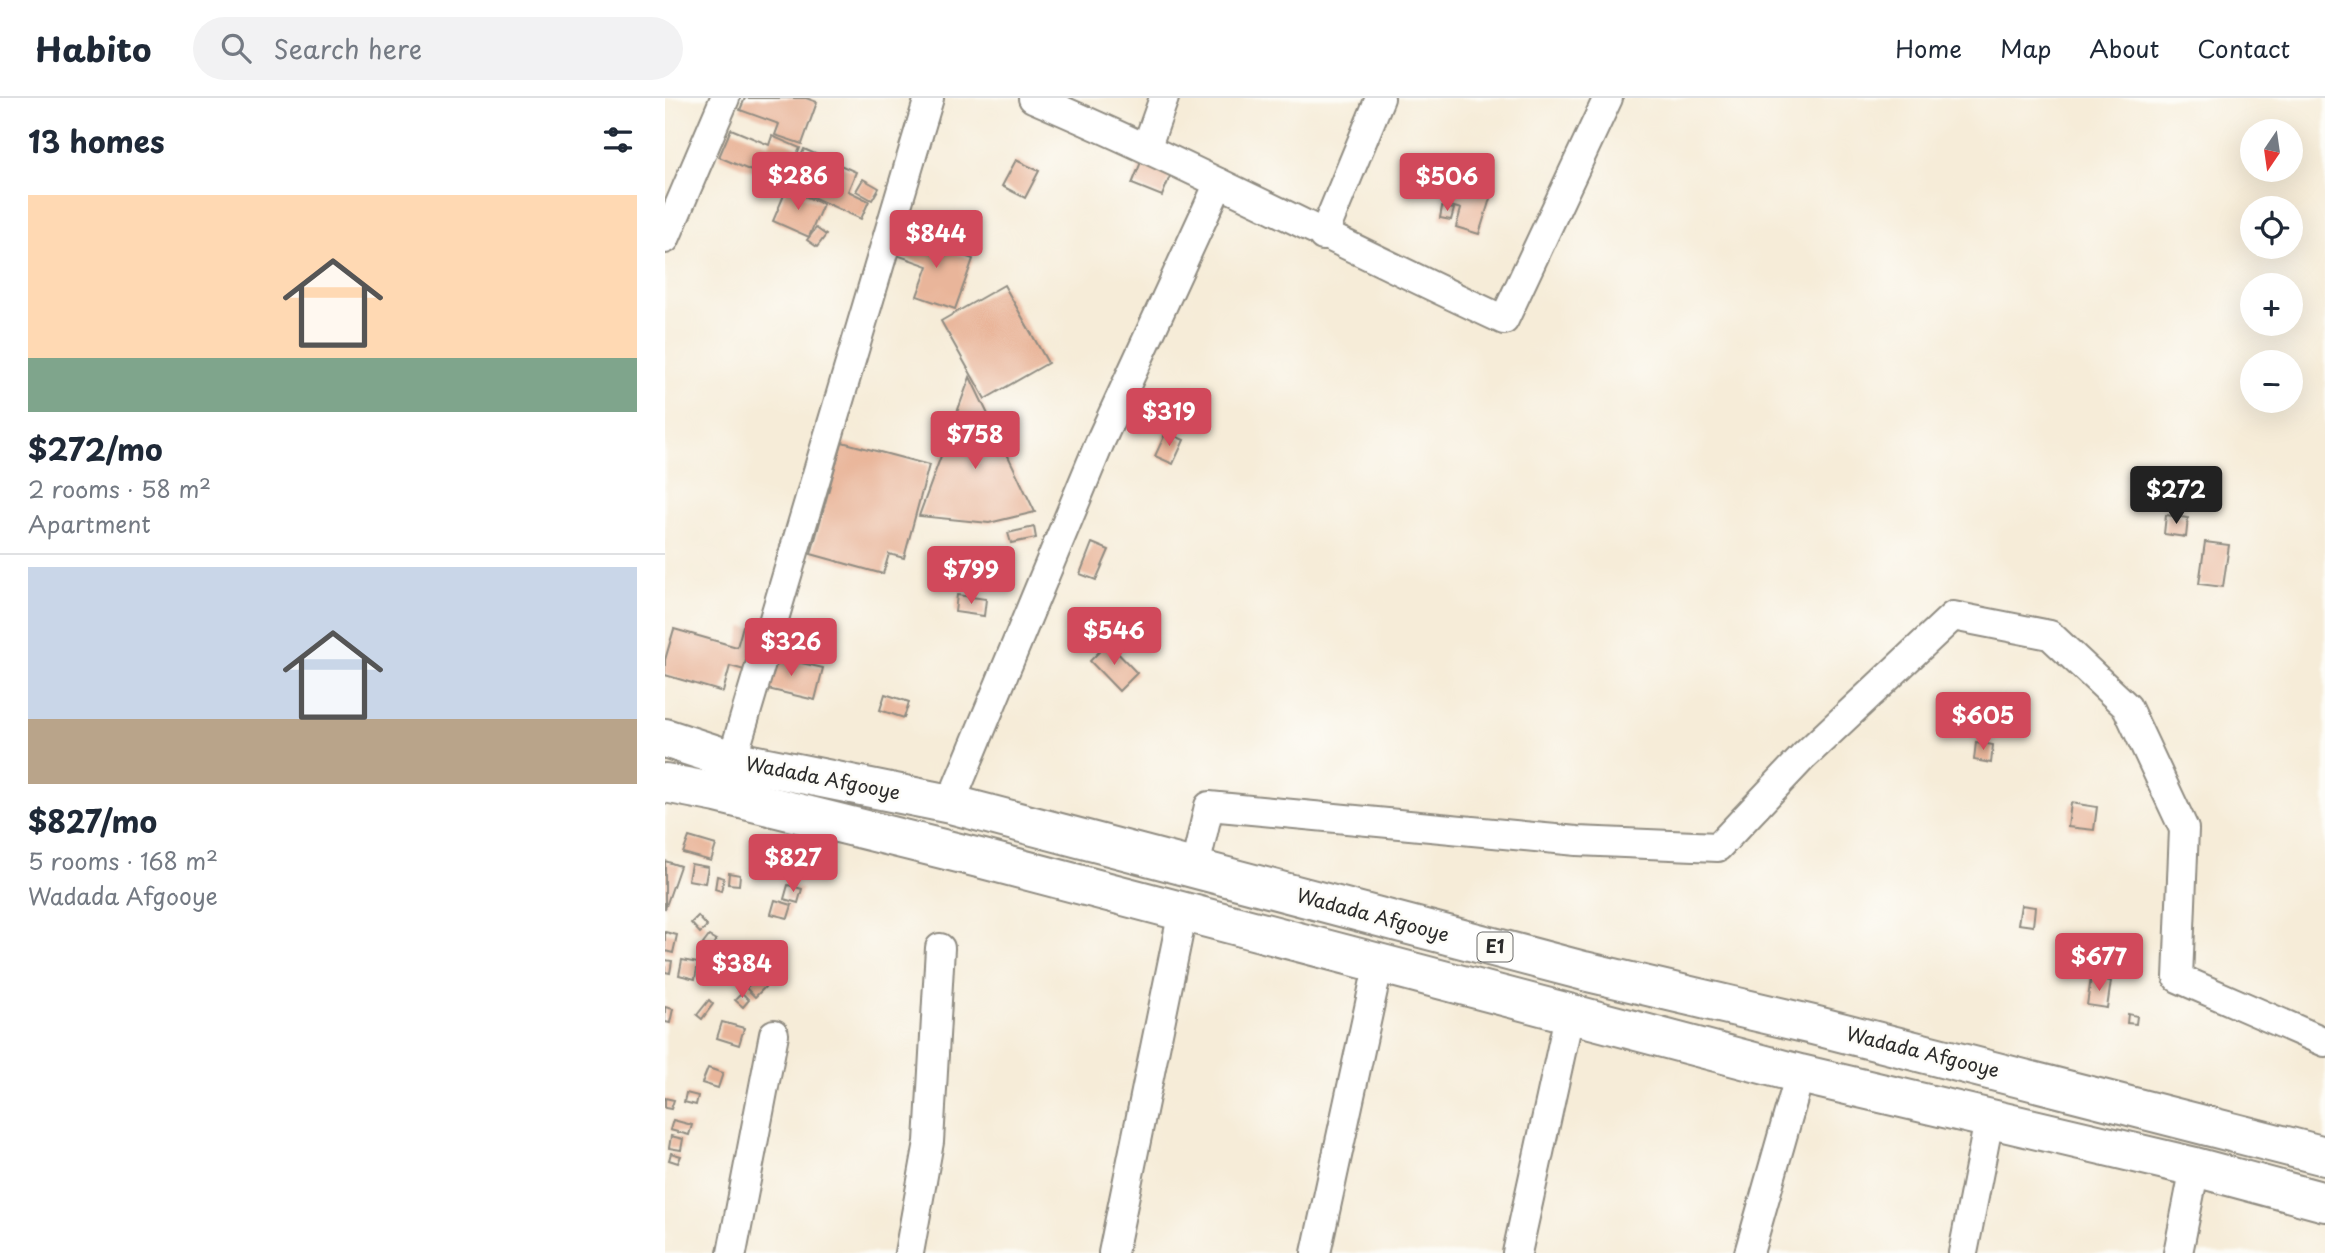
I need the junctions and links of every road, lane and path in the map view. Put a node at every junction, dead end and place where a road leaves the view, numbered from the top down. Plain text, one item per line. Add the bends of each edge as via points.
1 (725, 98) edge
2 (929, 98) edge
3 (1033, 98) edge
4 (1164, 98) edge
5 (1380, 98) edge
6 (1608, 98) edge
7 (1147, 146) junction
8 (1219, 183) junction
9 (1323, 236) junction
10 (665, 239) edge
11 (665, 738) edge
12 (732, 761) junction
13 (665, 783) edge
14 (950, 804) junction
15 (1195, 867) junction
16 (1183, 911) junction
17 (940, 948) dead end
18 (1379, 962) junction
19 (1570, 1011) junction
20 (774, 1034) dead end
21 (2325, 1042) edge
22 (1800, 1074) junction
23 (1989, 1120) junction
24 (2325, 1156) edge
25 (2195, 1167) junction
26 (2325, 1202) edge
27 (732, 1253) edge
28 (909, 1253) edge
29 (1112, 1253) edge
30 (1316, 1253) edge
31 (1517, 1253) edge
32 (1749, 1253) edge
33 (1963, 1253) edge
34 (2178, 1253) edge

1 - 10 street
2 - 12 street
3 - 7 street
4 - 7 street
5 - 9 street
6 - 9 street via 1504,320
7 - 8 street
8 - 9 street
8 - 14 street via 1100,442
11 - 12 highway, Wadada Afgooye / E1
12 - 14 highway, Wadada Afgooye / E1
13 - 16 highway, Wadada Afgooye / E1
14 - 15 highway, Wadada Afgooye / E1
15 - 21 street via 1209,806 1577,841 1718,847 1803,757 1953,616 2050,635 2127,706 2184,829 2178,978
15 - 24 highway, Wadada Afgooye / E1 via 1584,971 1867,1038
16 - 18 highway, Wadada Afgooye / E1
16 - 29 street
17 - 28 street via 929,1142
18 - 19 highway, Wadada Afgooye / E1
18 - 30 street
19 - 22 highway, Wadada Afgooye / E1
19 - 31 street
20 - 27 street
22 - 23 highway, Wadada Afgooye / E1
22 - 32 street
23 - 25 highway, Wadada Afgooye / E1
23 - 33 street
25 - 26 highway, Wadada Afgooye / E1
25 - 34 street

